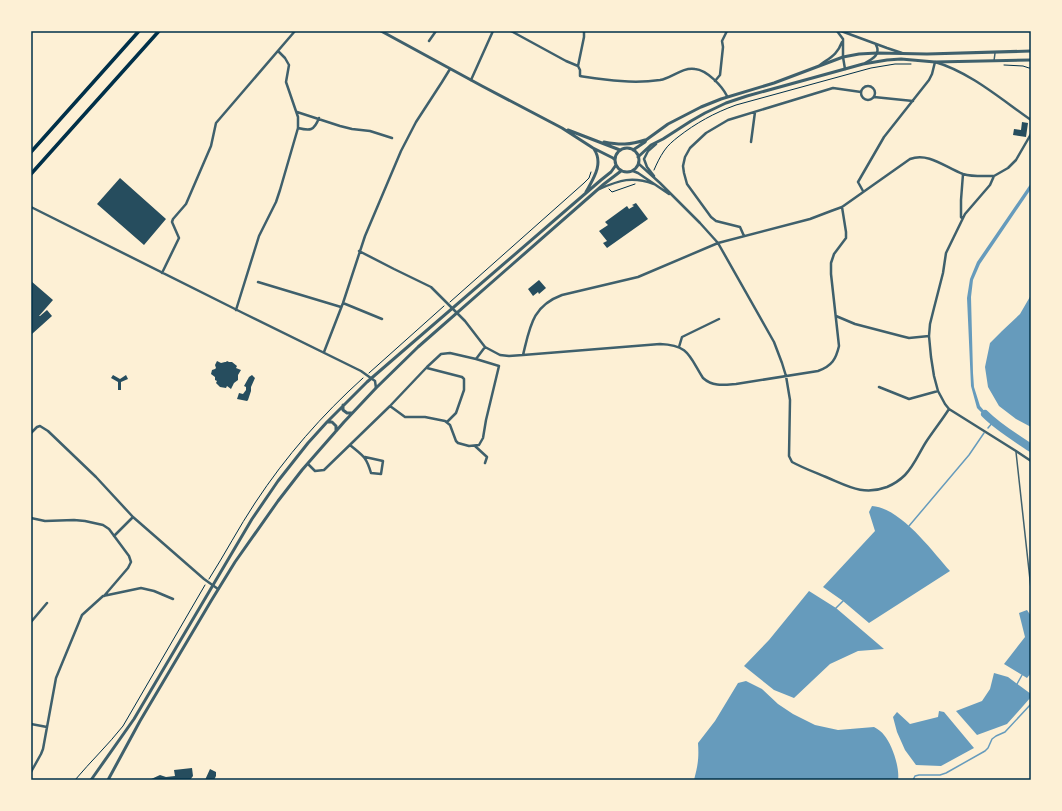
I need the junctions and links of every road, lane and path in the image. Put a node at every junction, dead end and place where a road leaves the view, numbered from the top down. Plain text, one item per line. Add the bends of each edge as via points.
1 (139, 31) edge
2 (159, 31) edge
3 (295, 31) edge
4 (381, 31) edge
5 (436, 31) edge
6 (493, 31) edge
7 (511, 31) edge
8 (584, 31) edge
9 (726, 31) edge
10 (837, 31) edge
11 (841, 31) edge
12 (843, 39) junction
13 (429, 41) dead end
14 (876, 44) junction
15 (278, 51) junction
16 (1031, 51) edge
17 (995, 52) junction
18 (877, 53) junction
19 (905, 53) junction
20 (843, 57) junction
21 (1031, 60) edge
22 (994, 61) junction
23 (936, 62) junction
24 (863, 64) junction
25 (910, 64) dead end
26 (578, 66) junction
27 (819, 66) junction
28 (450, 69) junction
29 (845, 69) junction
30 (471, 80) junction
31 (715, 81) junction
32 (861, 92) junction
33 (727, 96) junction
34 (874, 97) junction
35 (913, 101) junction
36 (297, 112) junction
37 (755, 112) junction
38 (319, 118) junction
39 (1031, 120) edge
40 (298, 128) junction
41 (562, 128) junction
42 (1031, 134) edge
43 (392, 138) dead end
44 (663, 139) junction
45 (646, 140) junction
46 (596, 141) junction
47 (751, 142) dead end
48 (593, 148) junction
49 (620, 150) junction
50 (633, 150) junction
51 (31, 152) edge
52 (638, 157) junction
53 (615, 160) junction
54 (638, 164) junction
55 (616, 165) junction
56 (621, 171) junction
57 (633, 171) junction
58 (654, 171) dead end
59 (591, 172) dead end
60 (31, 174) edge
61 (963, 174) junction
62 (994, 176) junction
63 (655, 178) junction
64 (636, 184) dead end
65 (654, 184) junction
66 (599, 189) junction
67 (863, 191) junction
68 (612, 192) dead end
69 (585, 194) junction
70 (674, 197) junction
71 (31, 207) edge
72 (842, 207) junction
73 (963, 218) junction
74 (744, 236) junction
75 (718, 243) junction
76 (359, 251) junction
77 (162, 273) junction
78 (258, 282) dead end
79 (343, 303) junction
80 (447, 304) junction
81 (341, 307) junction
82 (452, 309) junction
83 (236, 310) junction
84 (456, 313) junction
85 (836, 315) junction
86 (382, 319) dead end
87 (719, 319) dead end
88 (929, 336) junction
89 (485, 347) junction
90 (679, 347) junction
91 (324, 352) junction
92 (523, 355) junction
93 (476, 359) junction
94 (427, 368) junction
95 (372, 370) dead end
96 (786, 376) junction
97 (372, 378) junction
98 (376, 388) junction
99 (879, 388) dead end
100 (938, 391) junction
101 (343, 405) junction
102 (390, 406) junction
103 (950, 409) junction
104 (352, 413) junction
105 (327, 422) junction
106 (447, 422) junction
107 (336, 431) junction
108 (31, 433) edge
109 (350, 445) junction
110 (474, 445) junction
111 (1016, 450) junction
112 (365, 457) junction
113 (1031, 461) edge
114 (485, 463) dead end
115 (308, 464) junction
116 (133, 517) junction
117 (31, 518) edge
118 (114, 536) junction
119 (204, 586) dead end
120 (213, 586) junction
121 (218, 589) junction
122 (1031, 589) edge
123 (103, 596) junction
124 (173, 599) dead end
125 (47, 603) dead end
126 (31, 622) edge
127 (31, 724) edge
128 (47, 727) junction
129 (31, 772) edge
130 (75, 780) edge
131 (91, 780) edge
132 (108, 780) edge

1 - 51 main road
2 - 60 main road
3 - 15 street
4 - 28 street
5 - 13 street
6 - 30 street
7 - 26 street
8 - 26 street
9 - 31 street via 722,41 720,75
10 - 12 street
11 - 14 street
12 - 20 street
12 - 27 street via 835,55
14 - 18 street
14 - 19 street
15 - 36 street via 287,61 286,82
15 - 77 street via 216,123 211,146 186,204 173,218 172,224 179,238
16 - 17 street
17 - 19 street
17 - 22 lane
18 - 19 street
18 - 20 street
18 - 24 street via 874,58
20 - 27 street
20 - 29 street
21 - 22 street
22 - 23 street
23 - 24 street via 901,59
23 - 35 street via 929,80
23 - 39 street via 964,75
24 - 29 street
25 - 58 path via 871,68 721,110 703,119 672,142 659,158
26 - 31 street via 580,76 627,82 660,80 685,70 695,69
27 - 33 street via 774,83
28 - 30 street
28 - 76 street via 416,122 401,152
29 - 44 street via 726,103
30 - 41 street
31 - 33 street
32 - 34 street via 864,99
32 - 34 street via 866,86 872,87
32 - 37 street via 833,88
33 - 45 street via 668,124
34 - 35 street
35 - 67 street via 884,136 858,182
36 - 38 street
36 - 40 street
37 - 47 street
37 - 74 street via 728,120 706,133 690,148 683,166 687,184 711,216 716,221 740,227
38 - 40 street via 314,128
38 - 43 street via 340,126
40 - 83 street via 276,202 254,249
41 - 46 street
41 - 48 street
42 - 62 street via 1016,160
44 - 52 street via 651,145
44 - 63 street via 652,146 644,159
45 - 46 street via 623,145
45 - 50 street
46 - 49 street
48 - 53 street
48 - 69 street via 597,153 598,166
49 - 50 street
49 - 53 street
50 - 52 street
52 - 54 street
53 - 55 street
54 - 57 street
54 - 63 street
55 - 56 street
55 - 69 street
56 - 57 street
56 - 66 street
57 - 65 street
59 - 80 path via 584,183
61 - 62 street
61 - 67 street via 932,160 915,157
61 - 73 street
62 - 73 street via 990,185
63 - 70 street
64 - 68 path
65 - 66 street via 636,179 612,183
65 - 70 street
66 - 84 street
67 - 72 street
69 - 82 street
70 - 75 street
71 - 77 street
72 - 74 street
72 - 85 street via 846,238 834,254 831,263
73 - 88 street via 946,253
74 - 75 street
75 - 92 street via 638,277 552,299 536,313
75 - 96 street via 774,342
76 - 79 street
76 - 80 street via 431,288
77 - 83 street
78 - 81 street
79 - 81 street
79 - 86 street
80 - 82 street
80 - 95 path
81 - 91 street
82 - 84 street
82 - 97 street
83 - 91 street
84 - 89 street
84 - 98 street
85 - 88 street via 855,324 889,334 909,338
85 - 96 street via 839,346 832,363 818,371
87 - 90 street via 682,337
88 - 100 street via 930,357
89 - 92 street via 509,356
89 - 93 street
90 - 92 street via 660,344
90 - 96 street via 686,351 703,378 711,384 722,386
91 - 97 street
93 - 94 street via 450,353 442,354
93 - 110 street via 499,366 484,438 479,445
94 - 102 street
94 - 106 street via 464,379 464,390 456,413
96 - 103 street via 790,400 789,456 792,462 859,490 882,489 905,475
97 - 98 street via 376,381
97 - 101 street
98 - 104 street
99 - 100 street via 909,399
100 - 103 street
101 - 104 street via 343,410
101 - 105 street
102 - 106 street via 405,417 425,417
102 - 109 street
103 - 111 street
104 - 107 street
105 - 107 street via 332,422 336,426
105 - 120 street via 308,443 252,519
106 - 110 street via 457,442
107 - 115 street
108 - 116 street via 40,426 48,431
109 - 112 street
109 - 115 street via 324,470 315,471
110 - 114 street via 487,457
111 - 113 street
111 - 122 lane
112 - 112 street via 371,473 380,474 383,460
115 - 121 street via 274,506
116 - 118 street
116 - 120 street
117 - 118 street via 99,524 109,529
118 - 123 street via 130,556 131,562
119 - 130 path via 123,726
120 - 121 street
120 - 131 street via 134,719
121 - 132 street
123 - 124 street via 141,588
123 - 128 street via 82,615 56,678
125 - 126 street
127 - 128 street
128 - 129 street via 43,748

